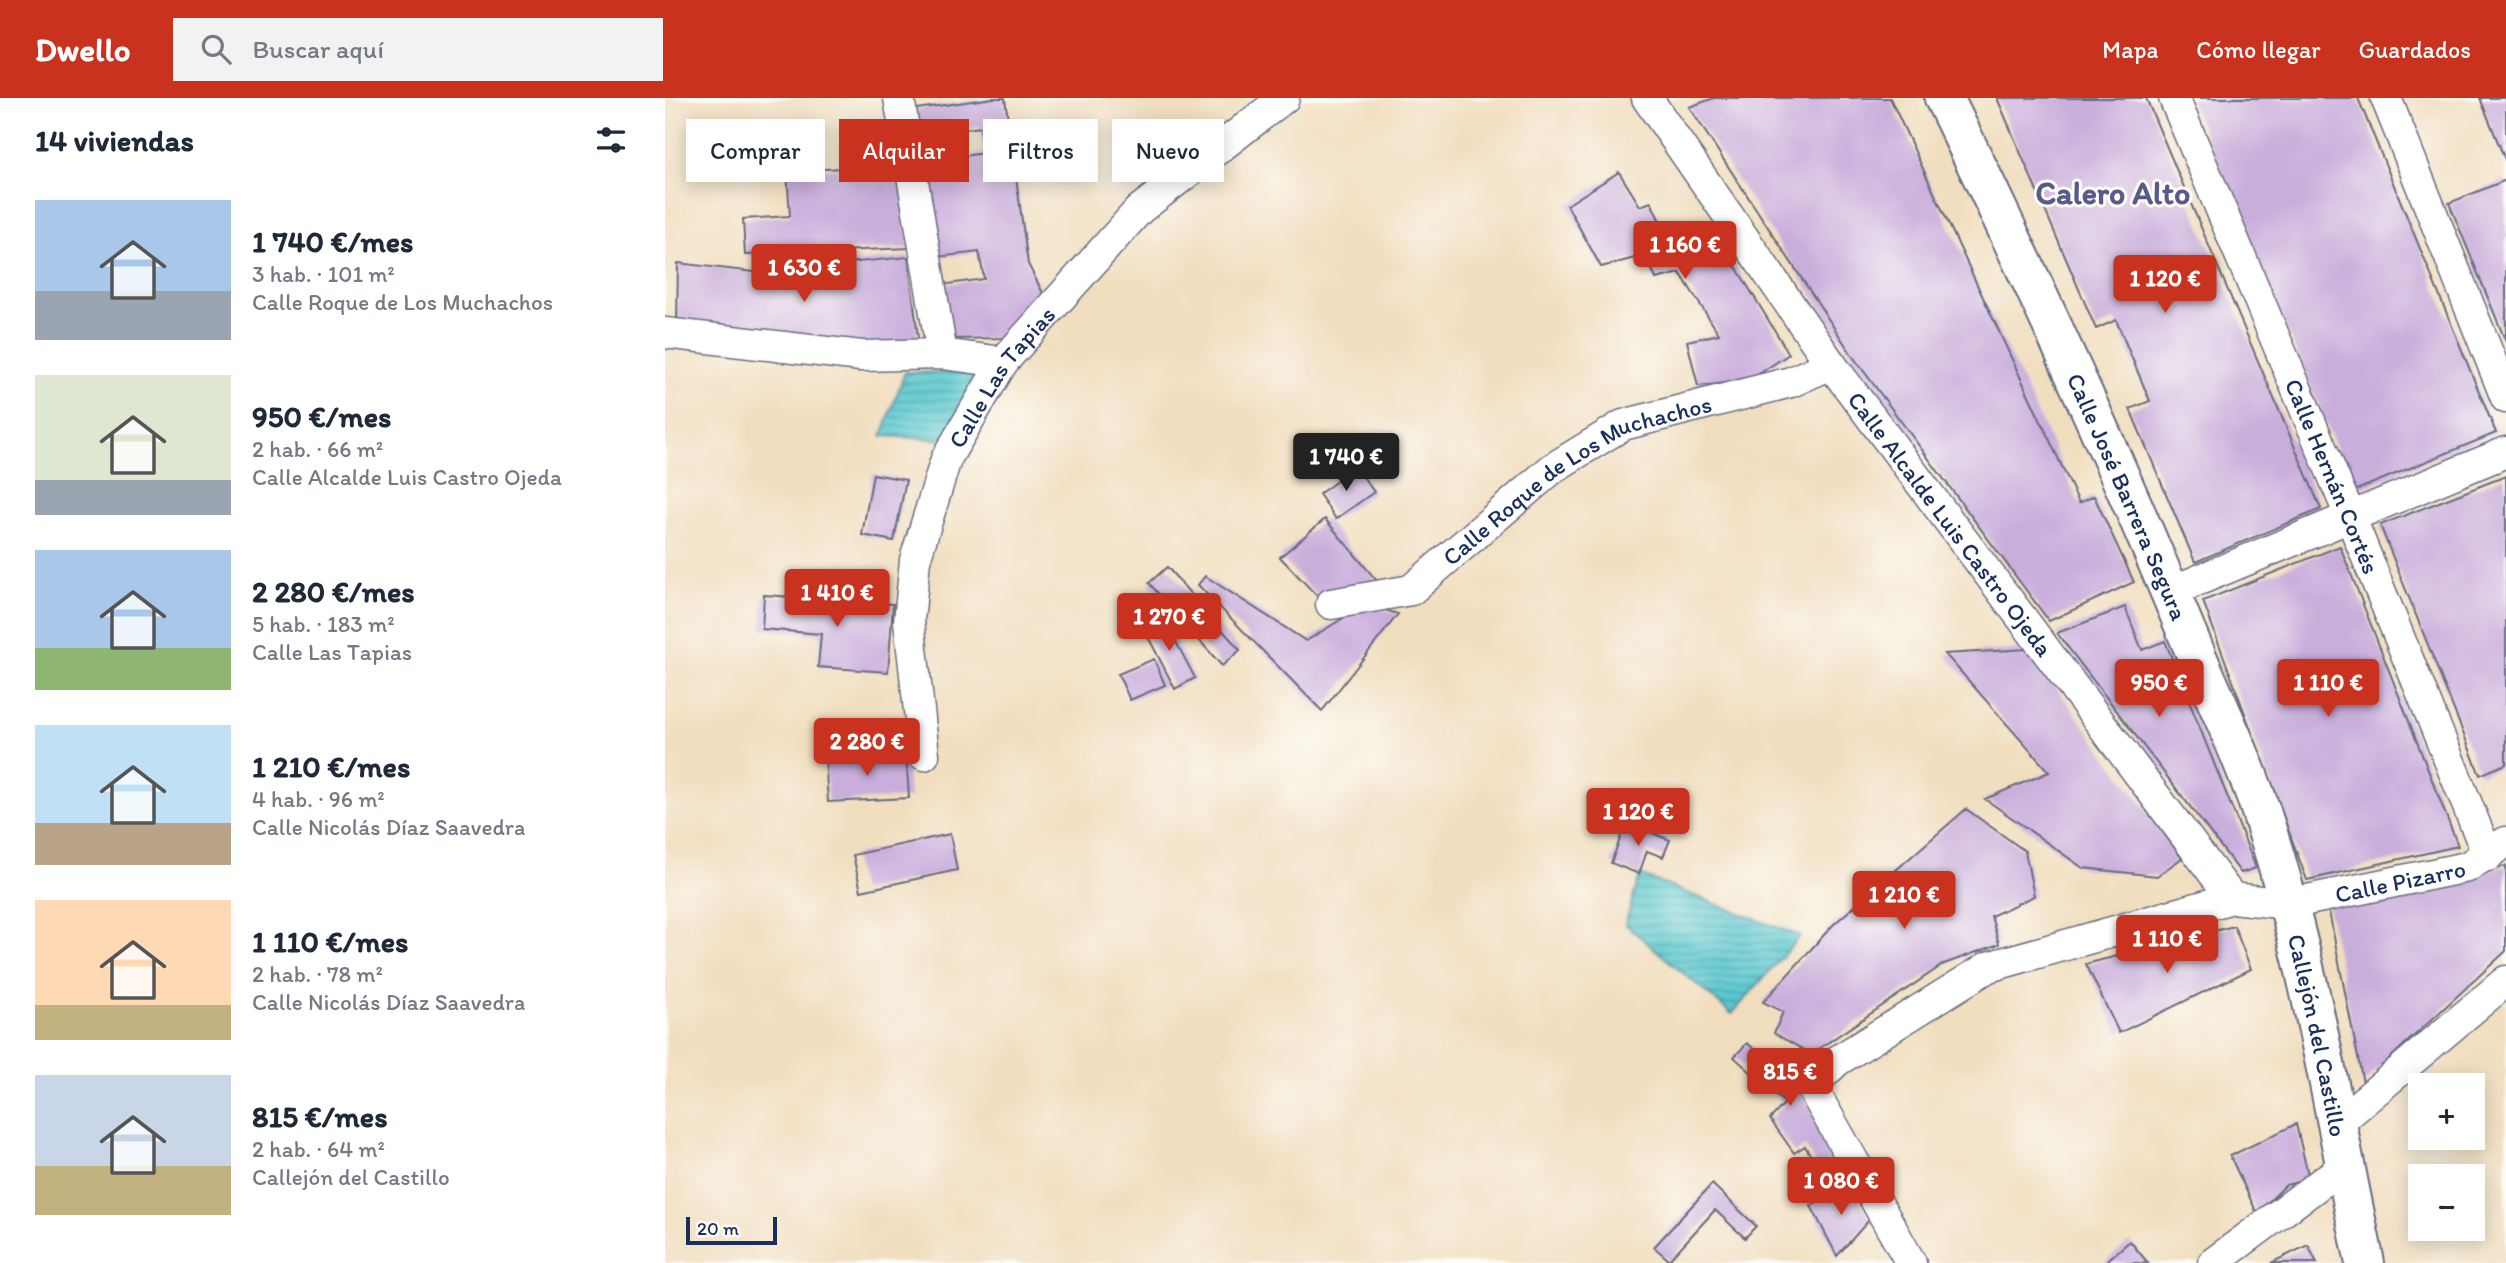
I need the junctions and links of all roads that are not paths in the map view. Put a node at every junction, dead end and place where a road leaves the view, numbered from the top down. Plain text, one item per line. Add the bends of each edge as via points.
1 (899, 98) edge
2 (1284, 98) edge
3 (1647, 98) edge
4 (1944, 98) edge
5 (2174, 98) edge
6 (2386, 98) edge
7 (665, 333) edge
8 (942, 354) junction
9 (1003, 362) junction
10 (1831, 364) junction
11 (2506, 398) edge
12 (2506, 452) edge
13 (2350, 516) junction
14 (2170, 592) junction
15 (1331, 604) dead end
16 (924, 755) dead end
17 (2497, 849) edge
18 (2232, 898) junction
19 (2288, 904) junction
20 (2506, 981) edge
21 (2339, 1122) junction
22 (2344, 1166) junction
23 (1911, 1263) edge
24 (2213, 1263) edge
25 (2365, 1263) edge

1 - 8 street
2 - 9 street, Calle Las Tapias via 1139,210
3 - 10 street, Calle Alcalde Luis Castro Ojeda
4 - 14 street, Calle José Barrera Segura via 2048,311
5 - 13 street, Calle Hernán Cortés
6 - 11 street
7 - 8 street via 861,356
8 - 9 street
9 - 16 street, Calle Las Tapias via 946,459 915,560 909,621
10 - 15 street, Calle Roque de Los Muchachos via 1791,382 1623,425 1553,468 1411,590
10 - 18 street, Calle Alcalde Luis Castro Ojeda
12 - 13 street
13 - 14 street
13 - 17 street, Calle Hernán Cortés
14 - 19 street, Calle José Barrera Segura via 2265,822
17 - 19 street, Calle Pizarro via 2467,867
18 - 19 street
18 - 23 street via 1988,967 1837,1061 1811,1086
19 - 21 street, Callejón del Castillo
20 - 21 street
21 - 22 street, Callejón del Castillo
22 - 24 street, Callejón del Castillo
22 - 25 street, Callejón del Castillo

